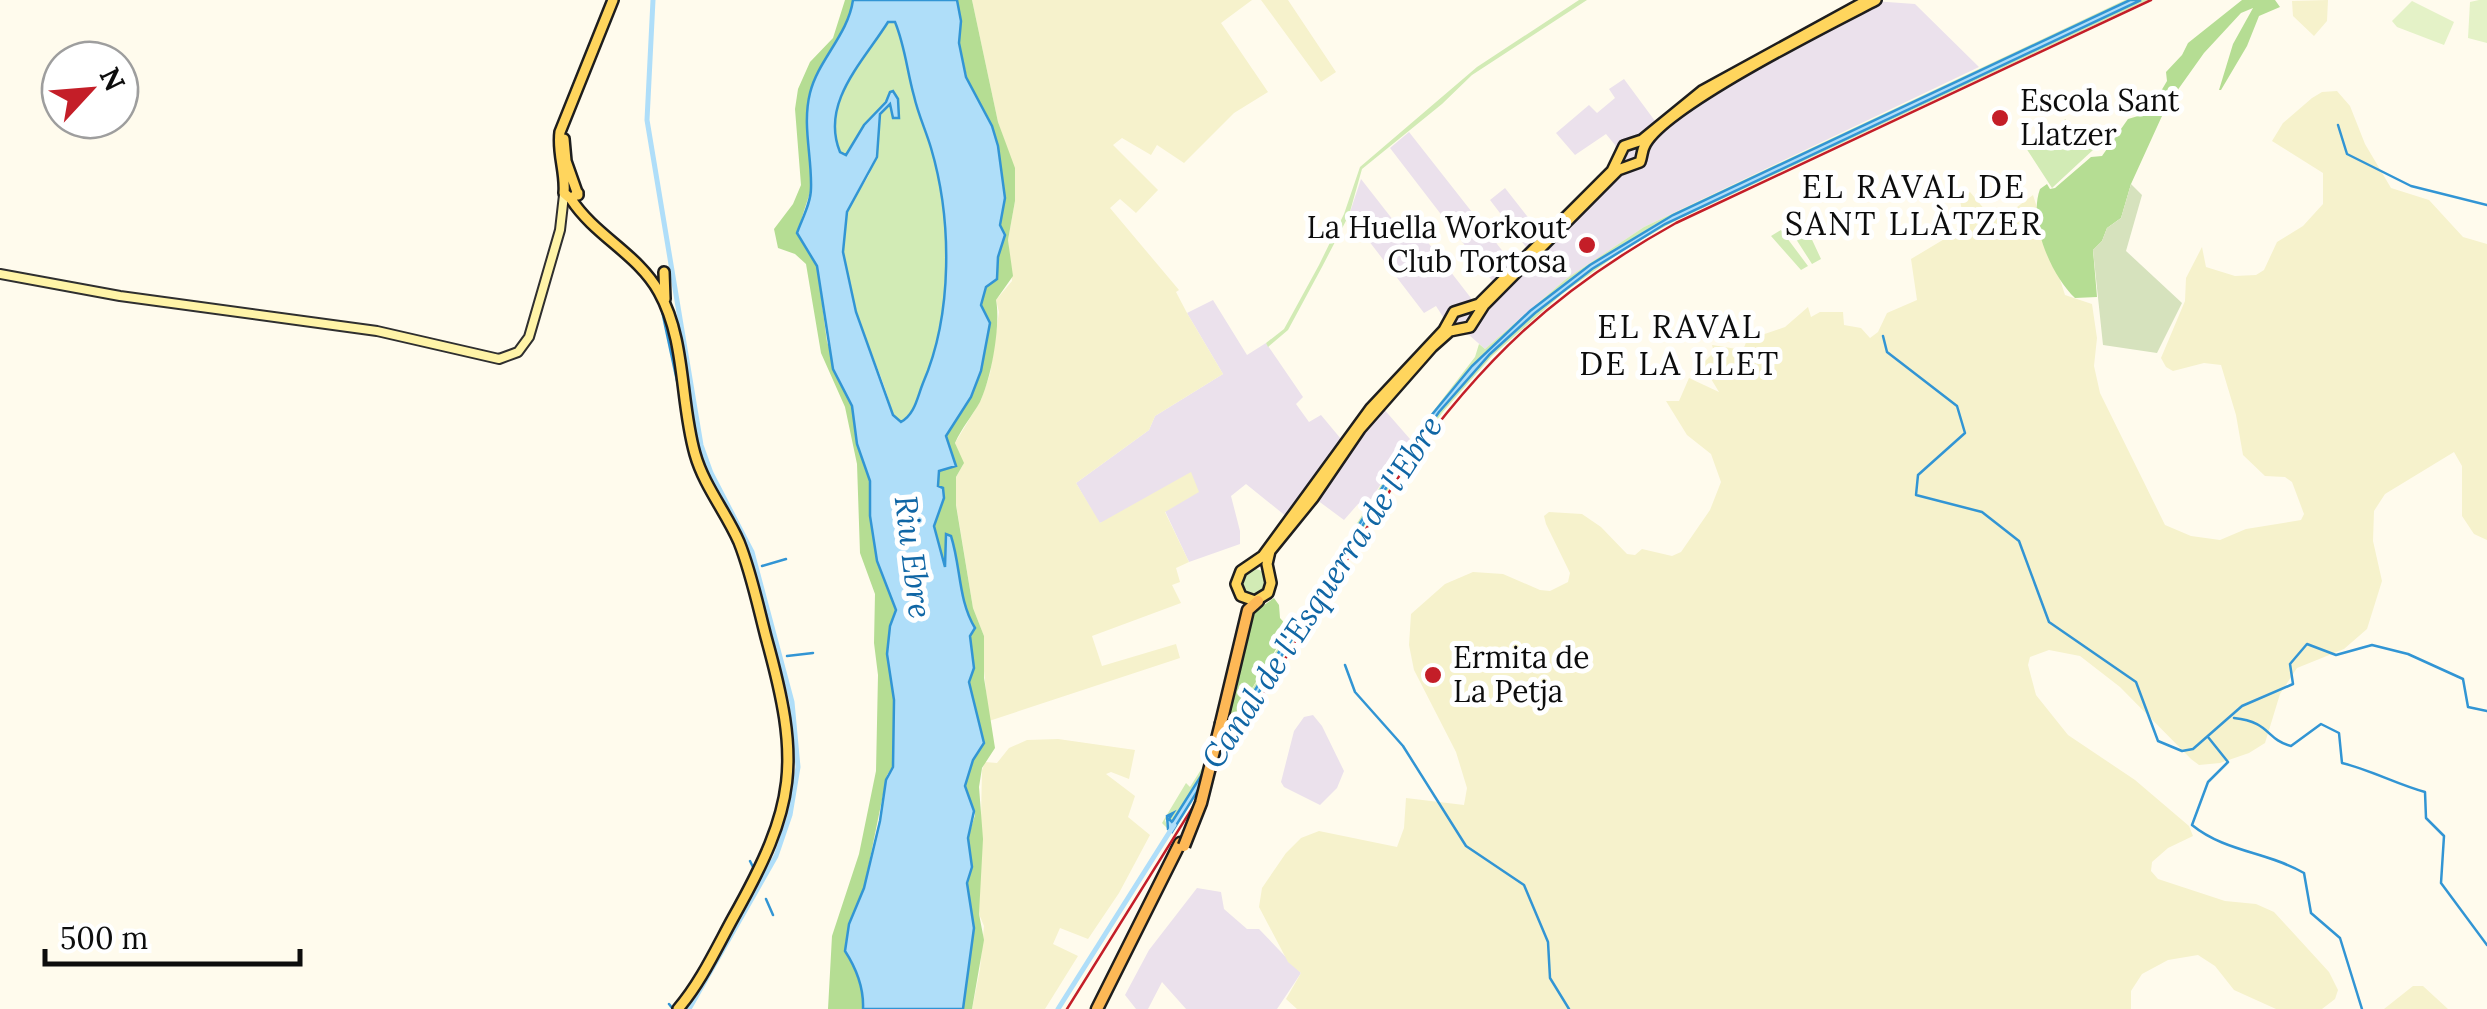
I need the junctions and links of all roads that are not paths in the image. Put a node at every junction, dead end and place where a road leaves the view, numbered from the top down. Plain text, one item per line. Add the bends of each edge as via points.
1 (613, 0) edge
2 (1868, 0) edge
3 (1876, 0) edge
4 (1635, 144) junction
5 (1642, 154) junction
6 (1620, 155) junction
7 (1629, 165) junction
8 (571, 193) junction
9 (562, 222) junction
10 (588, 222) junction
11 (0, 274) edge
12 (1465, 309) junction
13 (1451, 319) junction
14 (1472, 320) junction
15 (1457, 329) junction
16 (1252, 566) junction
17 (1268, 574) junction
18 (1241, 596) junction
19 (1258, 601) junction
20 (1218, 722) junction
21 (678, 1009) edge
22 (1100, 1009) edge

1 - 8 main road via 565,116
2 - 4 main road via 1695,96
3 - 5 main road via 1696,100
4 - 5 main road
4 - 6 main road
5 - 7 main road
6 - 7 main road
6 - 12 main road via 1612,171 1504,280
7 - 14 main road
8 - 9 main road
8 - 10 main road
9 - 10 main road via 573,212
9 - 11 main road via 526,343 505,358 377,330
10 - 21 main road via 662,285 695,454 746,561 787,718 788,787 776,834
12 - 13 main road
12 - 14 main road
13 - 15 main road
13 - 16 main road via 1372,408
14 - 15 main road
15 - 17 main road via 1420,358 1360,429 1270,552
16 - 17 main road
16 - 18 main road via 1238,576
17 - 19 main road via 1270,590
18 - 19 main road
18 - 20 highway
19 - 20 highway via 1248,610
20 - 22 highway, bridge via 1182,844

